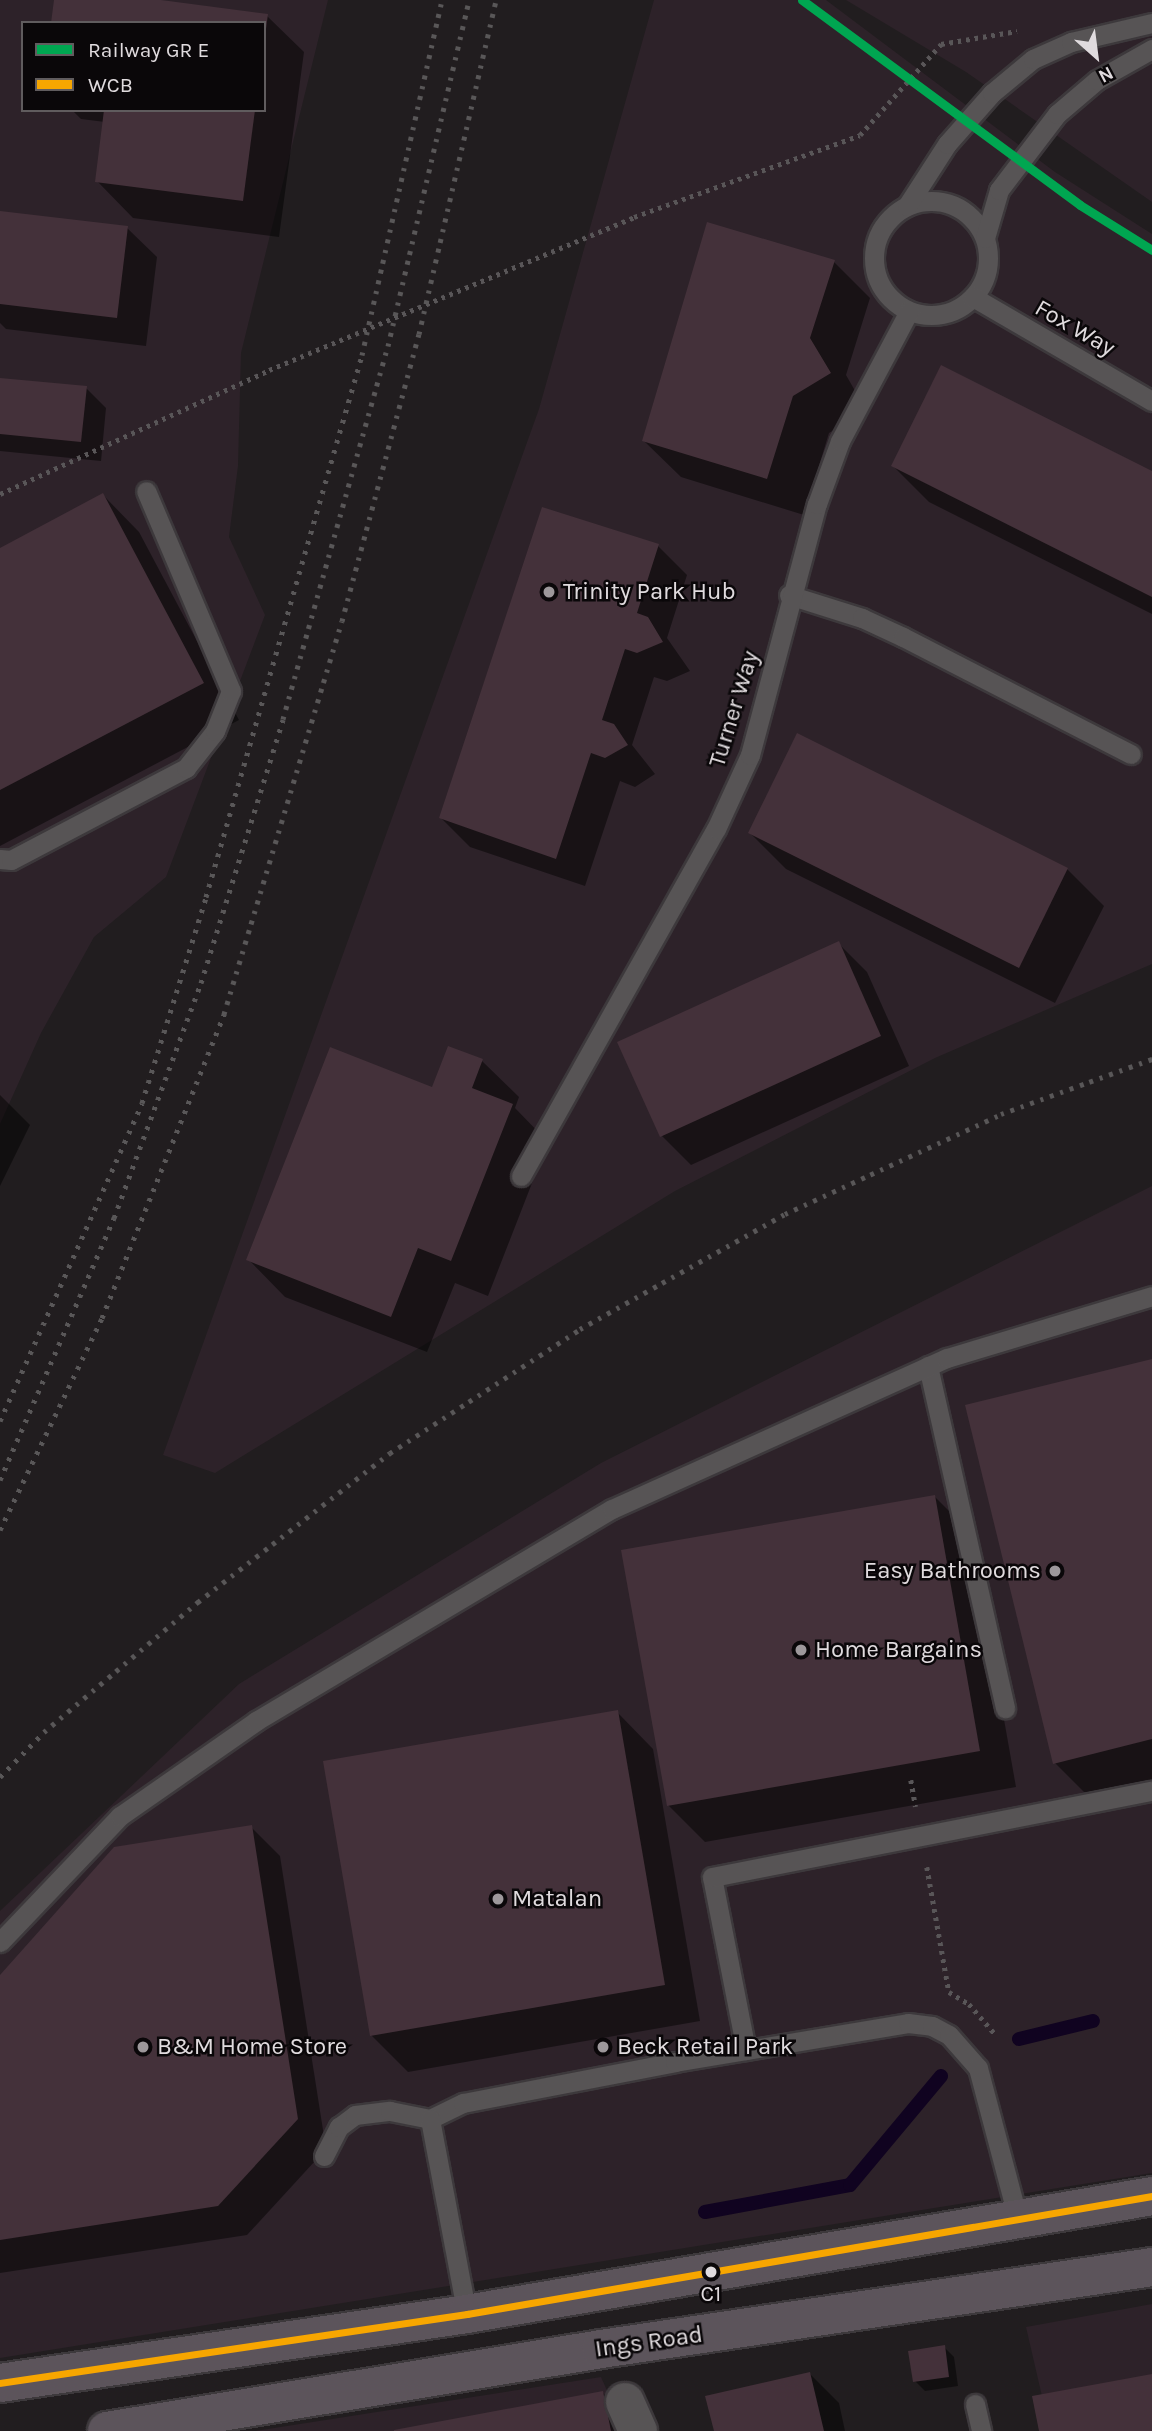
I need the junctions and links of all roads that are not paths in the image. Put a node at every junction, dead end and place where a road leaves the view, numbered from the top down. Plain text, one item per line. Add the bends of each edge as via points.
1 (1152, 23) edge
2 (1152, 49) edge
3 (908, 206) junction
4 (985, 238) junction
5 (973, 297) junction
6 (909, 310) junction
7 (1152, 401) edge
8 (146, 491) dead end
9 (789, 596) junction
10 (1132, 754) dead end
11 (0, 859) edge
12 (522, 1176) dead end
13 (1152, 1296) edge
14 (928, 1366) junction
15 (1005, 1708) dead end
16 (1152, 1791) edge
17 (0, 1942) edge
18 (746, 2050) junction
19 (430, 2119) junction
20 (324, 2156) dead end
21 (1152, 2196) edge
22 (1018, 2219) junction
23 (1152, 2267) edge
24 (467, 2314) junction
25 (0, 2384) edge
26 (975, 2404) dead end
27 (143, 2429) edge
28 (107, 2431) edge
29 (981, 2431) edge

1 - 3 lane via 1071,42 1034,59 992,93 947,144
2 - 4 lane via 1097,80 1057,114 999,190
3 - 4 lane via 944,202 962,210
3 - 6 lane via 892,217 874,249 881,286
4 - 5 lane via 987,270
5 - 6 lane via 943,314
5 - 7 lane, Fox Way
6 - 9 lane, Turner Way via 840,441
8 - 11 lane via 231,691 215,731 186,768 11,860
9 - 10 lane via 862,618
9 - 12 lane, Turner Way via 750,754 716,829
13 - 14 lane
14 - 15 lane
14 - 17 lane via 612,1508 256,1721 120,1816
16 - 18 lane via 712,1877
18 - 19 lane via 463,2104
18 - 22 lane via 908,2023 932,2026 949,2035 978,2068 986,2089
19 - 20 lane via 390,2110 355,2115 339,2127
19 - 24 lane
21 - 22 highway
22 - 24 highway
23 - 27 highway, Ings Road via 601,2349
24 - 25 highway
26 - 29 lane
27 - 28 highway, Ings Road

